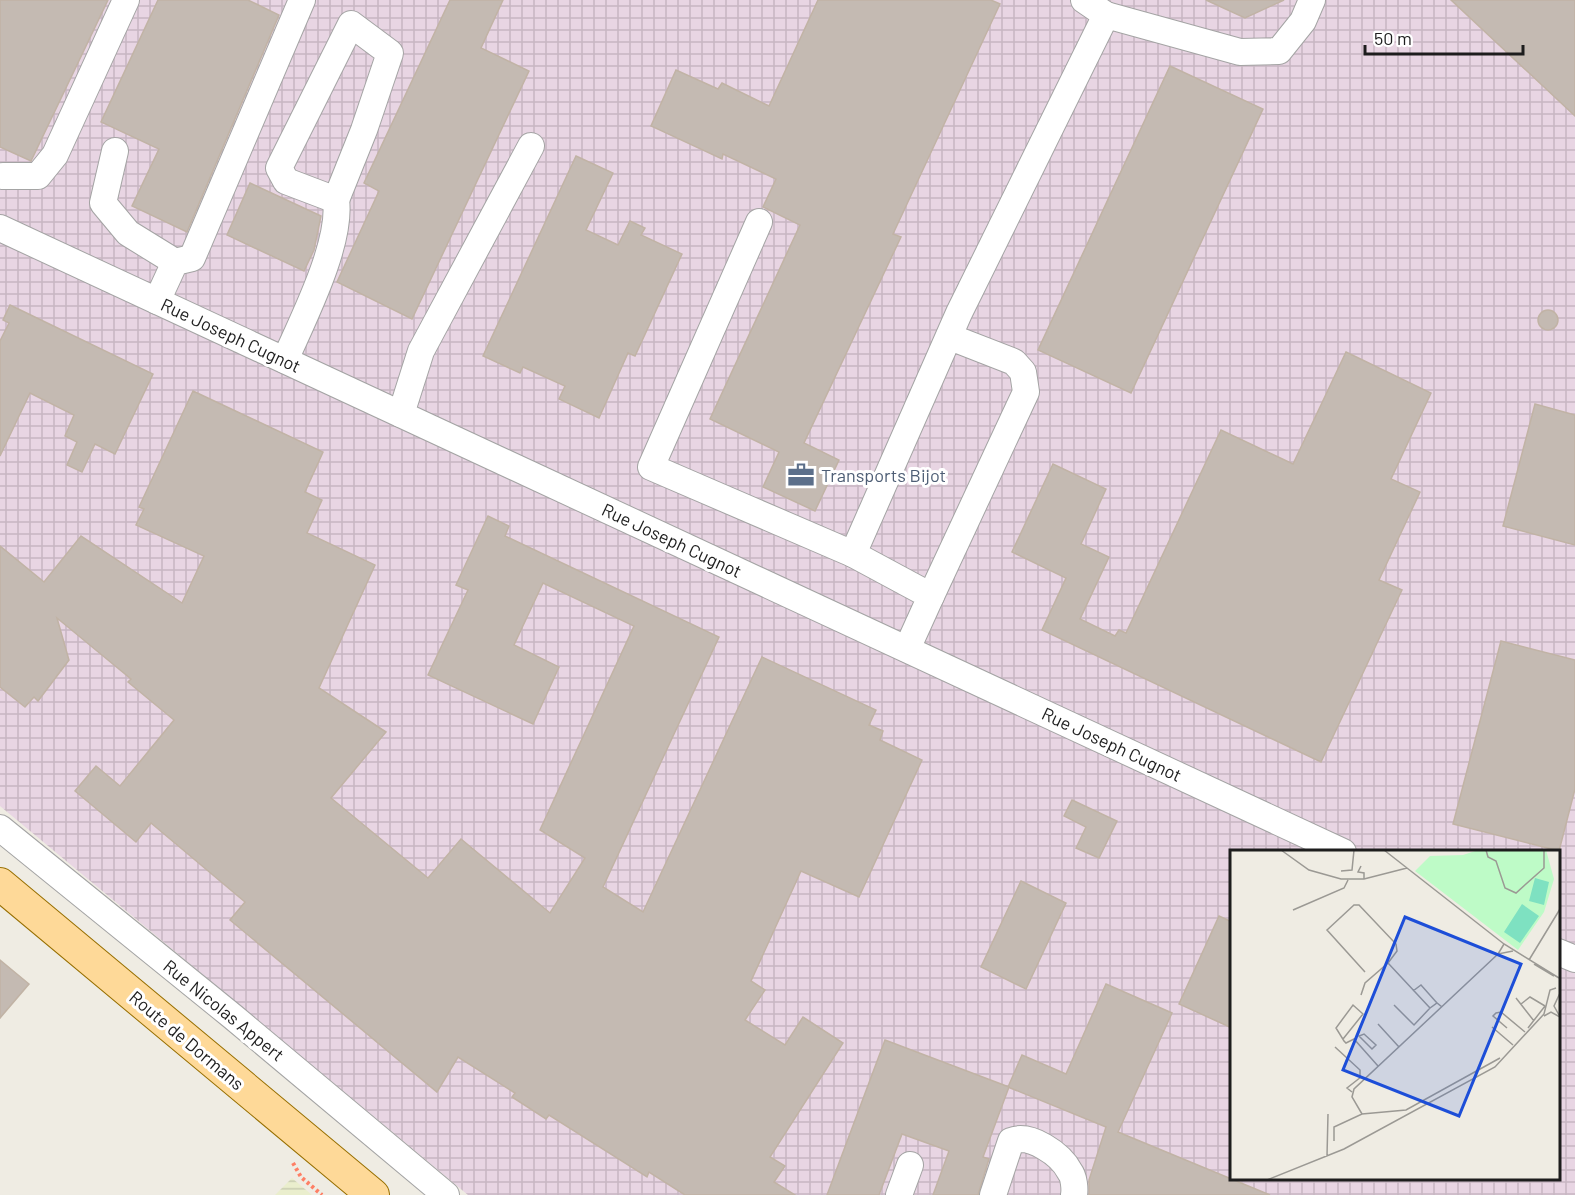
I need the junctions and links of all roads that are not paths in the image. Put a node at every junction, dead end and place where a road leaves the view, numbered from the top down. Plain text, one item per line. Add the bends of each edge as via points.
1 (126, 0) edge
2 (302, 0) edge
3 (1084, 0) edge
4 (1312, 0) edge
5 (1106, 15) junction
6 (531, 146) dead end
7 (115, 152) dead end
8 (1, 178) edge
9 (336, 200) junction
10 (759, 222) dead end
11 (0, 228) edge
12 (175, 262) junction
13 (157, 301) junction
14 (950, 337) junction
15 (285, 360) junction
16 (401, 414) junction
17 (853, 554) junction
18 (931, 596) junction
19 (907, 649) junction
20 (0, 828) edge
21 (1339, 850) edge
22 (0, 884) edge
23 (1560, 953) edge
24 (1575, 959) edge
25 (910, 1165) dead end
26 (373, 1195) edge
27 (446, 1195) edge
28 (899, 1195) edge
29 (993, 1195) edge
30 (1074, 1195) edge

1 - 8 street via 56,155 38,176
2 - 12 street via 192,258
3 - 5 street
4 - 5 street via 1303,21 1279,51 1240,52
5 - 14 street
6 - 16 street via 421,351
7 - 12 street via 103,203 128,233
9 - 9 street via 390,53 351,24 279,168 286,181
9 - 15 street via 339,217 330,250
10 - 17 street via 651,467
11 - 13 street, Rue Joseph Cugnot
12 - 13 street
13 - 15 street, Rue Joseph Cugnot
14 - 17 street
14 - 18 street via 1014,362 1023,372 1026,392
15 - 16 street, Rue Joseph Cugnot
16 - 19 street, Rue Joseph Cugnot
17 - 18 street
18 - 19 street
19 - 21 street, Rue Joseph Cugnot
20 - 27 street, Rue Nicolas Appert
22 - 26 main road, Route de Dormans
23 - 24 street
25 - 28 street
29 - 30 street via 1011,1141 1017,1138 1051,1151 1071,1172

